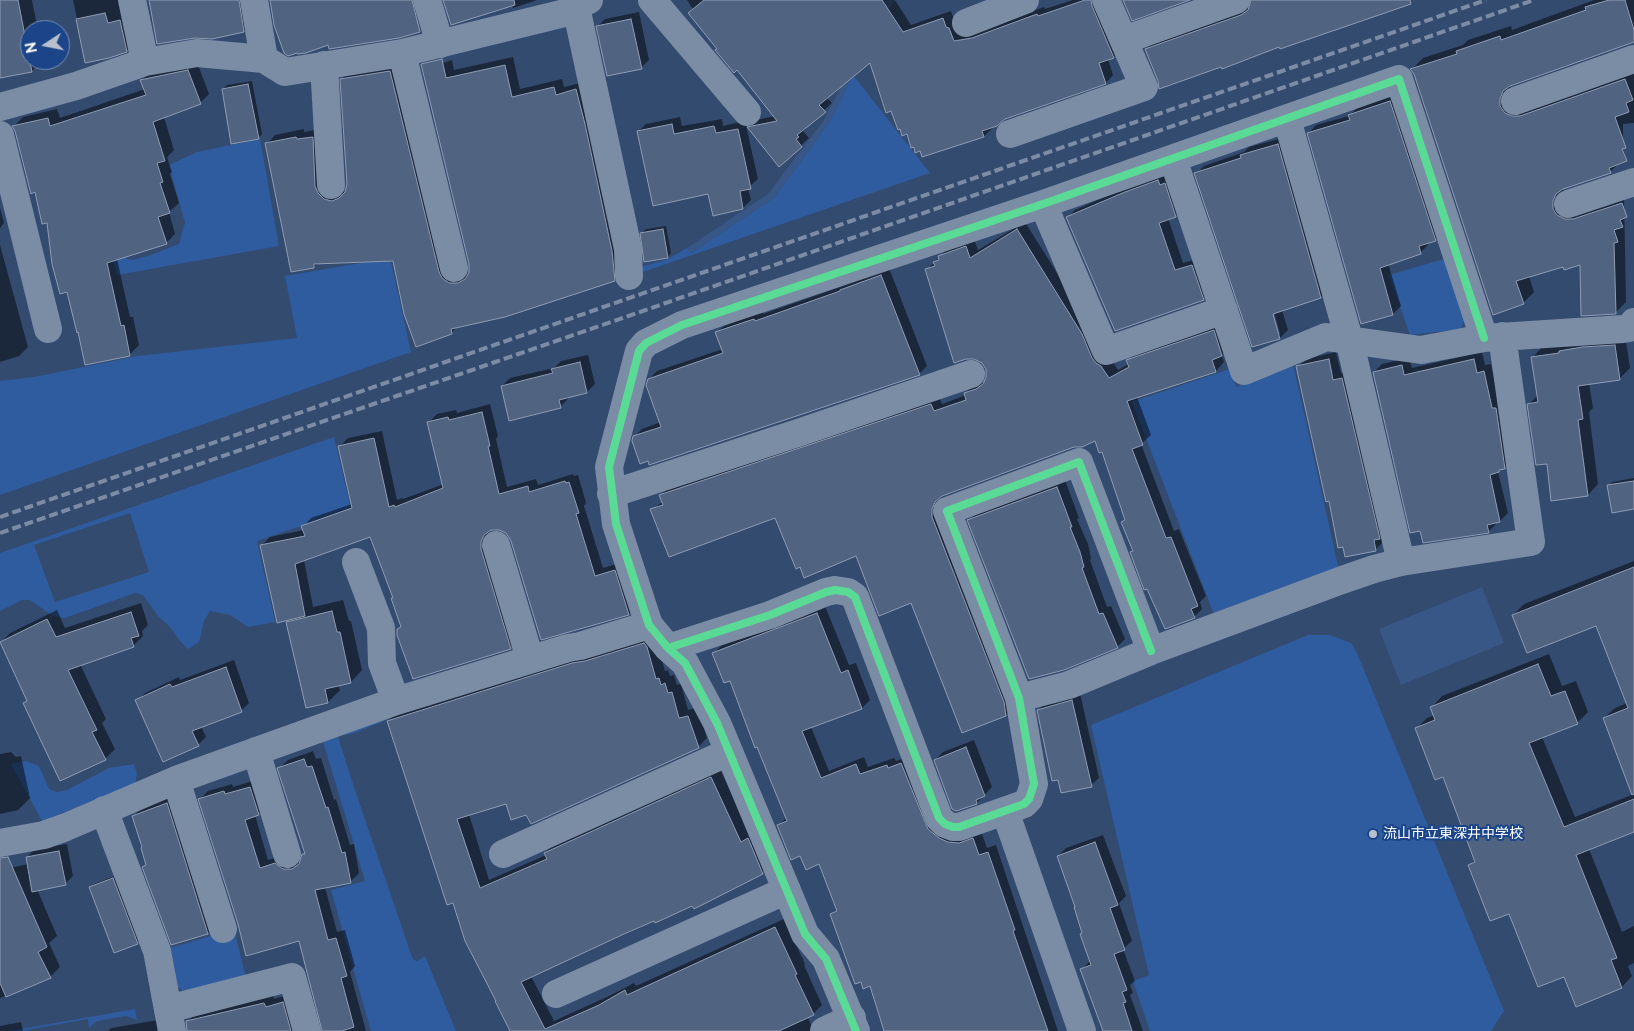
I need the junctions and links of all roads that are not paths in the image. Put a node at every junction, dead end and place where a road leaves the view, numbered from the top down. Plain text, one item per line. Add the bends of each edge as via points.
1 (132, 0) edge
2 (254, 0) edge
3 (427, 0) edge
4 (652, 0) edge
5 (1025, 0) edge
6 (1106, 0) edge
7 (1236, 0) edge
8 (573, 5) edge
9 (966, 23) dead end
10 (1124, 40) junction
11 (440, 44) junction
12 (402, 53) junction
13 (264, 59) junction
14 (1634, 59) edge
15 (145, 62) junction
16 (324, 65) junction
17 (1515, 101) dead end
18 (0, 108) edge
19 (747, 112) dead end
20 (1287, 119) junction
21 (1010, 134) dead end
22 (0, 135) edge
23 (1173, 159) junction
24 (1634, 182) edge
25 (331, 185) dead end
26 (1043, 204) junction
27 (1568, 204) dead end
28 (454, 268) dead end
29 (629, 276) dead end
30 (1224, 310) junction
31 (1634, 323) edge
32 (48, 328) dead end
33 (1493, 337) junction
34 (1349, 339) junction
35 (971, 374) dead end
36 (612, 494) junction
37 (496, 545) dead end
38 (356, 562) dead end
39 (1401, 562) junction
40 (649, 625) junction
41 (668, 648) junction
42 (1150, 652) junction
43 (530, 660) junction
44 (1019, 698) junction
45 (396, 701) junction
46 (256, 750) junction
47 (729, 752) junction
48 (176, 780) junction
49 (104, 810) junction
50 (1005, 811) junction
51 (0, 843) edge
52 (287, 854) dead end
53 (503, 854) dead end
54 (787, 890) junction
55 (223, 929) dead end
56 (556, 994) dead end
57 (170, 1020) edge
58 (854, 1024) edge
59 (307, 1031) edge
60 (824, 1031) edge
61 (1082, 1031) edge

1 - 15 street
2 - 13 street
3 - 11 street
4 - 19 street
5 - 9 street
6 - 10 street
7 - 10 street
8 - 11 street
8 - 29 street via 628,249
10 - 21 street via 1144,87
11 - 12 street
12 - 16 street
12 - 28 street
13 - 15 street via 197,53
13 - 16 street via 285,72
14 - 17 street
15 - 18 street
16 - 25 street
20 - 23 street
20 - 33 street via 1399,79
20 - 34 street
22 - 32 street
23 - 26 street
23 - 30 street
24 - 27 street
26 - 30 street via 1106,350
26 - 36 street via 682,325 646,342 636,359 609,466
30 - 34 street via 1244,371 1326,337
31 - 33 street via 1624,329
33 - 34 street via 1421,350
33 - 39 street via 1530,542
34 - 39 street
35 - 36 street
36 - 40 street via 616,524
37 - 43 street
38 - 45 street via 381,628 382,663
39 - 42 street via 1342,580
40 - 41 street
40 - 43 street
41 - 47 street via 685,664
41 - 50 street via 770,615 826,592 848,592 855,597 939,818 945,824 959,827
42 - 44 street via 1068,685
42 - 44 street via 1079,462 947,511
43 - 45 street
44 - 50 street via 1034,784 1024,804
45 - 46 street
46 - 48 street
46 - 52 street
47 - 53 street
47 - 54 street
48 - 49 street
48 - 55 street
49 - 51 street via 44,835
49 - 57 street via 157,951
50 - 61 street
54 - 56 street
54 - 58 street via 805,934 826,959
57 - 59 street via 292,977
58 - 60 street

